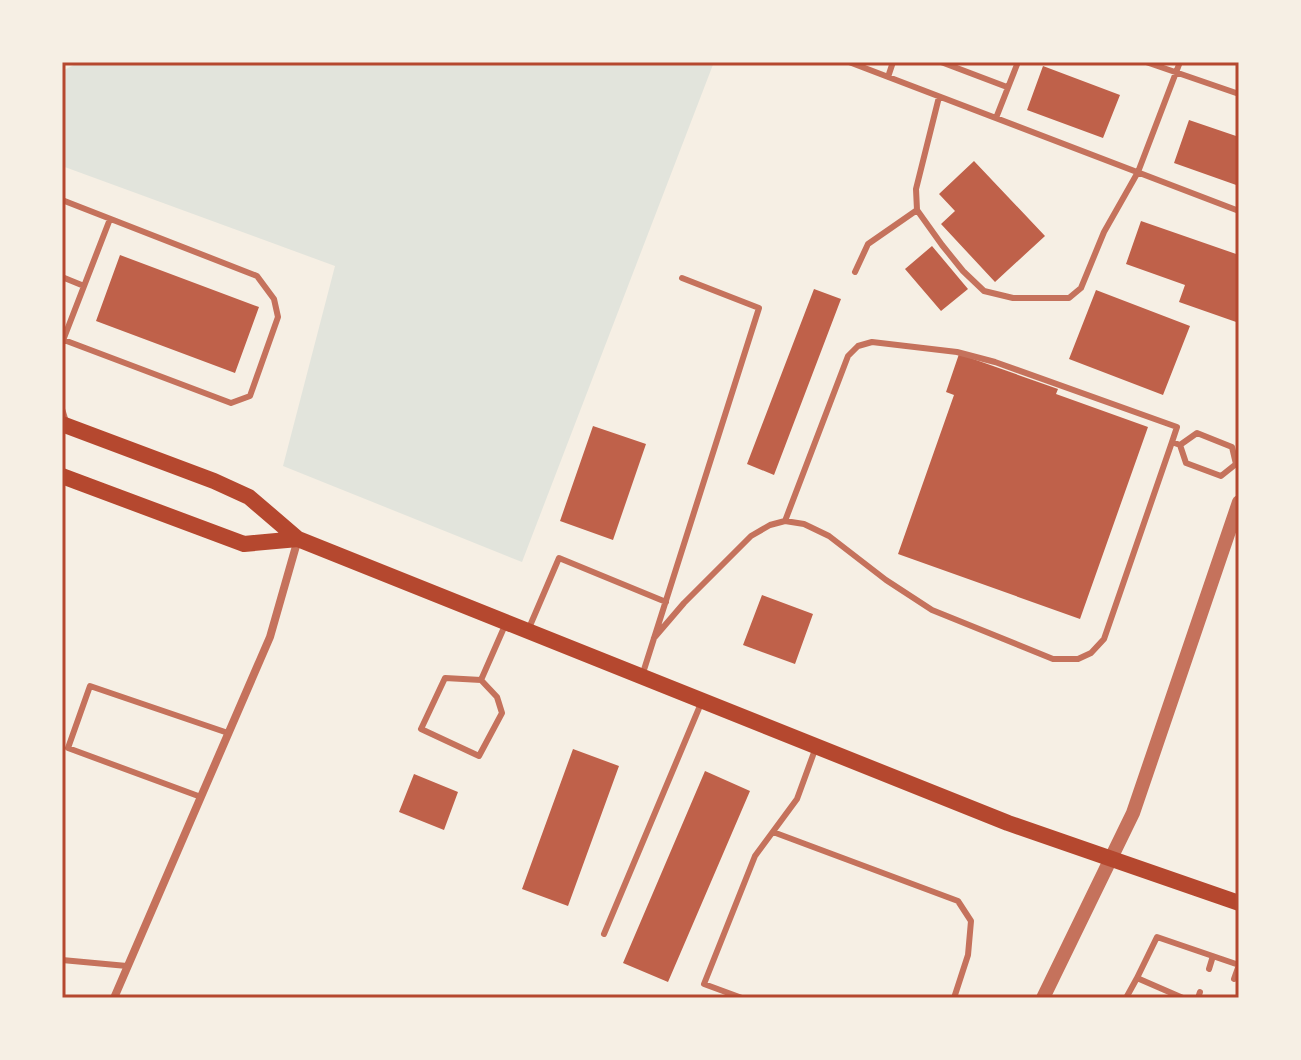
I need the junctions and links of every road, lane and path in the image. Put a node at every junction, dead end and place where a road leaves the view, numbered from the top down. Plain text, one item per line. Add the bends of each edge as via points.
1 (849, 62) edge
2 (893, 62) edge
3 (941, 62) edge
4 (1018, 62) edge
5 (1146, 62) edge
6 (1180, 62) edge
7 (1176, 73) junction
8 (888, 77) junction
9 (1007, 87) junction
10 (1239, 94) edge
11 (939, 97) junction
12 (996, 118) junction
13 (1138, 172) junction
14 (62, 200) edge
15 (917, 210) junction
16 (1239, 211) edge
17 (110, 219) junction
18 (855, 272) dead end
19 (62, 277) edge
20 (682, 278) dead end
21 (84, 286) junction
22 (63, 342) edge
23 (64, 420) edge
24 (1172, 442) junction
25 (1180, 445) junction
26 (1237, 465) edge
27 (62, 476) edge
28 (1239, 502) edge
29 (785, 521) junction
30 (298, 539) junction
31 (666, 602) junction
32 (506, 623) junction
33 (528, 632) junction
34 (654, 638) junction
35 (642, 677) junction
36 (481, 680) junction
37 (702, 701) junction
38 (228, 733) junction
39 (816, 747) junction
40 (201, 797) junction
41 (773, 832) junction
42 (1111, 859) junction
43 (1239, 903) edge
44 (604, 934) dead end
45 (1213, 956) junction
46 (62, 960) edge
47 (1239, 965) edge
48 (127, 966) junction
49 (1209, 969) dead end
50 (1137, 978) junction
51 (1234, 979) dead end
52 (114, 998) edge
53 (742, 998) edge
54 (954, 998) edge
55 (1043, 998) edge
56 (1126, 998) edge
57 (1183, 998) edge

1 - 8 lane
2 - 8 lane
3 - 9 lane
4 - 9 lane
5 - 7 lane
6 - 7 lane
7 - 10 lane
7 - 13 lane
8 - 11 lane
9 - 12 lane
11 - 12 lane
11 - 15 lane via 916,189
12 - 13 lane
13 - 15 lane via 1104,232 1081,288 1069,298 1013,298 984,291
13 - 16 lane
14 - 17 lane
15 - 18 lane via 868,244
17 - 21 lane
17 - 22 lane via 257,276 274,299 278,317 250,396 231,403
19 - 21 lane
20 - 31 lane via 759,308
21 - 22 lane
23 - 30 main road via 249,497
24 - 25 lane
24 - 29 lane via 1177,427 995,362 872,342 848,356
24 - 29 lane via 1104,639 1078,659 1053,659 932,610 829,536
25 - 26 lane via 1186,463 1211,473 1221,476
25 - 26 lane via 1197,433 1232,447
27 - 30 main road via 244,544
28 - 42 street via 1133,813
29 - 34 lane via 751,536
30 - 32 main road
30 - 38 street via 270,637
31 - 33 lane via 559,558
31 - 34 lane
32 - 33 main road
32 - 36 lane
33 - 35 main road
34 - 35 lane
35 - 37 main road
36 - 36 lane via 445,678 421,729 479,756 502,713 497,697
37 - 39 main road
37 - 44 lane
38 - 40 street
38 - 40 lane via 90,686 68,748
39 - 41 lane via 797,799
39 - 42 main road
40 - 48 street
41 - 53 lane via 755,856 704,984
41 - 54 lane via 958,901 971,921 968,955
42 - 43 main road
42 - 55 street
45 - 47 lane
45 - 49 lane
45 - 50 lane via 1157,937
46 - 48 lane
47 - 51 lane
48 - 52 street
50 - 56 lane
50 - 57 lane

